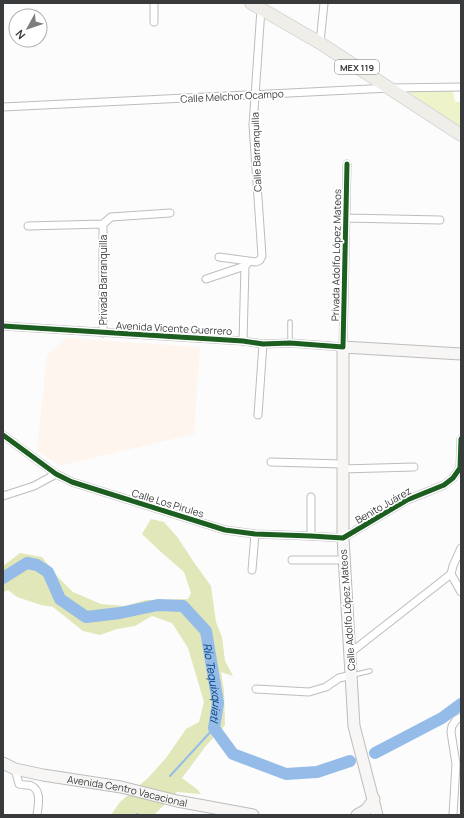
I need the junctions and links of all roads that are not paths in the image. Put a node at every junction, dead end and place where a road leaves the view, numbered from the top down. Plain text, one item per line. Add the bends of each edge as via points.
1 (154, 3) edge
2 (324, 3) edge
3 (256, 6) edge
4 (154, 22) dead end
5 (320, 43) junction
6 (461, 87) edge
7 (390, 88) junction
8 (255, 95) junction
9 (3, 107) edge
10 (461, 135) edge
11 (347, 164) dead end
12 (170, 213) dead end
13 (346, 218) junction
14 (440, 220) dead end
15 (103, 224) junction
16 (28, 226) dead end
17 (219, 257) dead end
18 (247, 264) junction
19 (206, 279) dead end
20 (290, 322) dead end
21 (3, 326) edge
22 (102, 333) junction
23 (243, 341) junction
24 (290, 343) junction
25 (263, 344) junction
26 (343, 347) junction
27 (461, 354) edge
28 (258, 414) dead end
29 (3, 435) edge
30 (461, 439) edge
31 (271, 462) dead end
32 (342, 467) junction
33 (414, 467) dead end
34 (56, 474) junction
35 (3, 496) edge
36 (311, 497) dead end
37 (255, 534) junction
38 (311, 536) junction
39 (343, 538) junction
40 (461, 548) edge
41 (292, 560) dead end
42 (344, 560) junction
43 (252, 570) dead end
44 (451, 574) junction
45 (461, 592) edge
46 (350, 653) junction
47 (370, 671) dead end
48 (352, 675) junction
49 (256, 689) dead end
50 (461, 717) edge
51 (3, 763) edge
52 (15, 769) junction
53 (374, 799) junction
54 (455, 814) edge
55 (37, 815) edge
56 (253, 815) edge
57 (357, 815) edge
58 (378, 815) edge

1 - 4 street
2 - 5 street
3 - 5 main road, MEX 119
3 - 8 street, Calle Barranquilla
5 - 7 main road, MEX 119
6 - 7 street, Calle Melchor Ocampo
7 - 8 street, Calle Melchor Ocampo
7 - 10 main road, MEX 119
8 - 9 street, Calle Melchor Ocampo
8 - 18 street, Calle Barranquilla via 253,125 262,256 260,260
11 - 13 street, Privada Adolfo López Mateos
12 - 15 street, Privada Barranquilla via 122,215 111,217
13 - 14 street
13 - 26 street, Privada Adolfo López Mateos
15 - 16 street
15 - 22 street, Privada Barranquilla
17 - 18 street
18 - 19 street
18 - 23 street
20 - 24 lane
21 - 22 street, Avenida Vicente Guerrero
22 - 23 street, Avenida Vicente Guerrero
23 - 25 street, Avenida Vicente Guerrero
24 - 25 street, Avenida Vicente Guerrero
24 - 26 street, Avenida Vicente Guerrero
25 - 28 street
26 - 27 main road, Avenida Vicente Guerrero
26 - 32 main road, Calle Adolfo López Mateos
29 - 34 street, Calle Los Pirules
30 - 39 street, Benito Juárez via 460,468 453,478 444,485 407,500
31 - 32 street
32 - 33 street
32 - 39 main road, Calle Adolfo López Mateos
34 - 35 street via 34,486
34 - 37 street, Calle Los Pirules via 72,482 225,530
36 - 38 street
37 - 38 street, Calle Los Pirules
37 - 43 street
38 - 39 street, Calle Los Pirules
39 - 42 main road, Calle Adolfo López Mateos
40 - 44 street
41 - 42 street
42 - 46 main road, Calle Adolfo López Mateos
44 - 45 street
44 - 46 street
46 - 48 main road, Calle Adolfo López Mateos
47 - 48 lane
48 - 49 street via 309,692
48 - 53 main road, Calle Adolfo López Mateos via 354,726
50 - 54 street via 452,726 456,764
51 - 52 main road, Avenida Centro Vacacional
52 - 55 street via 19,784 32,786 37,791
52 - 56 main road, Avenida Centro Vacacional via 121,787 177,801
53 - 57 main road via 366,810
53 - 58 main road, Calle Adolfo López Mateos

